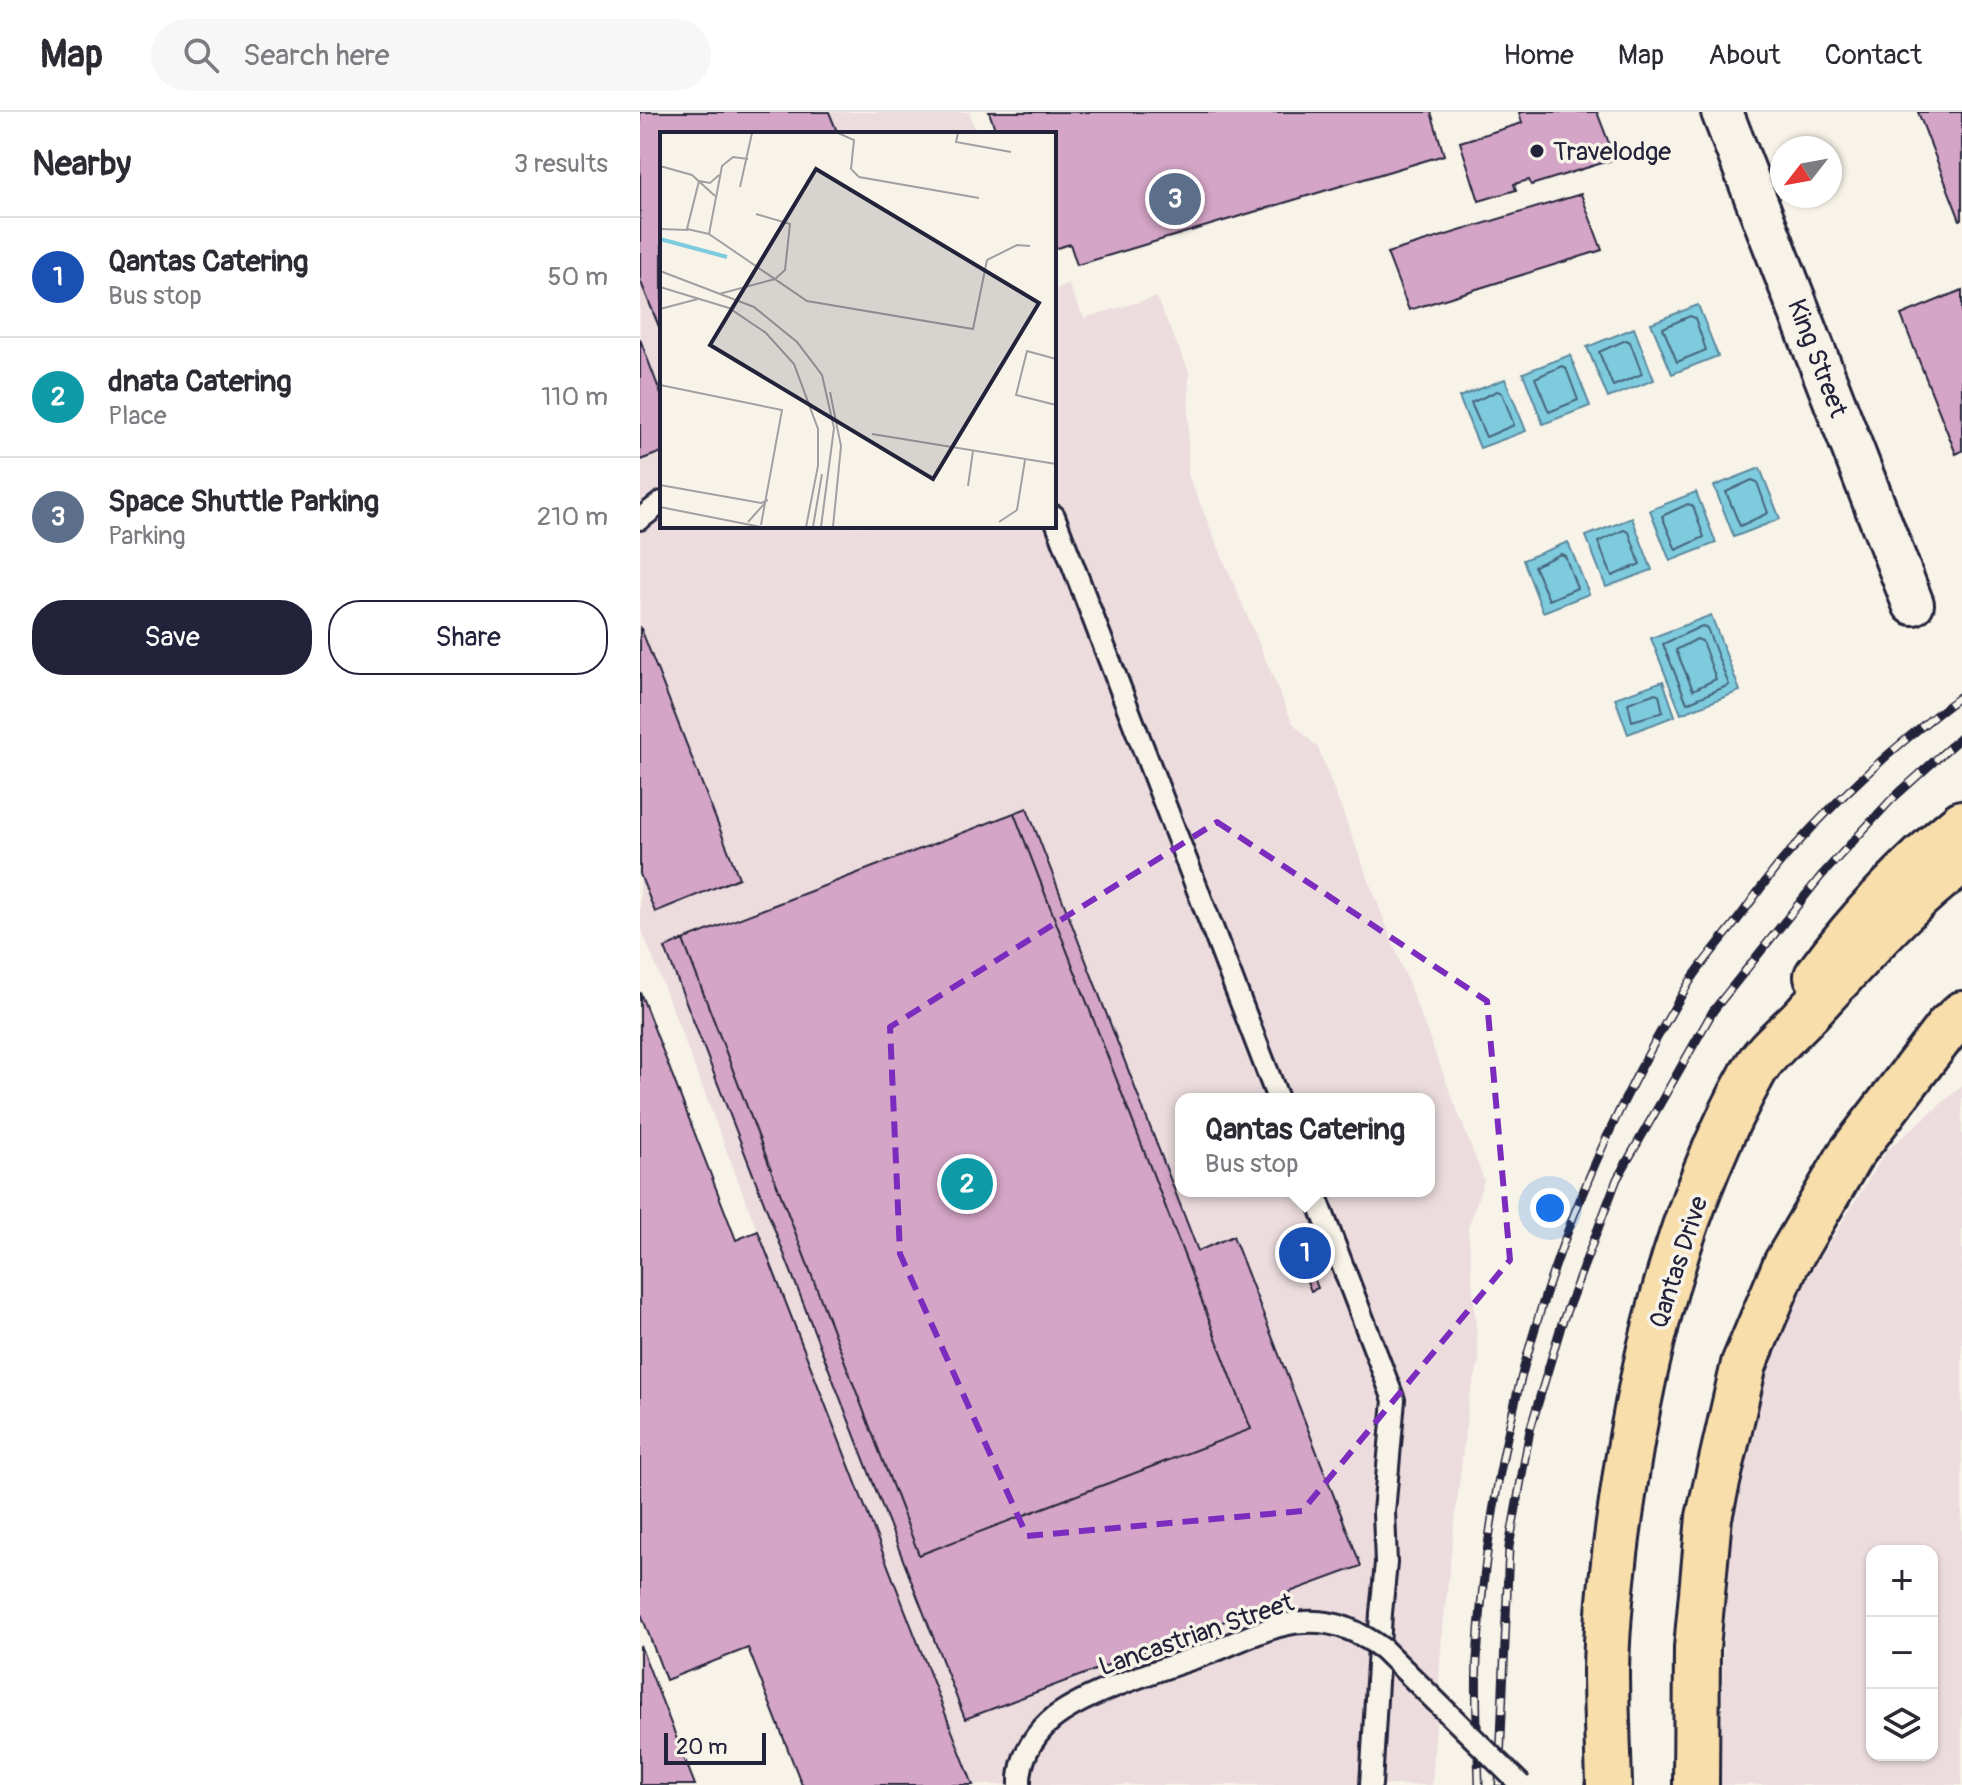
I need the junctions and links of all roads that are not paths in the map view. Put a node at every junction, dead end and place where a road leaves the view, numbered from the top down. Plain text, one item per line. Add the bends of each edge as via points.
1 (1722, 112) edge
2 (660, 504) edge
3 (640, 519) edge
4 (1056, 521) edge
5 (1913, 604) dead end
6 (1962, 823) edge
7 (1962, 861) edge
8 (1957, 1017) edge
9 (1756, 1068) junction
10 (1276, 1093) edge
11 (1316, 1197) edge
12 (1020, 1785) edge
13 (1371, 1785) edge
14 (1521, 1785) edge
15 (1609, 1785) edge
16 (1696, 1785) edge

1 - 5 street, King Street
2 - 3 lane
4 - 10 lane
6 - 9 main road, Qantas Drive via 1870,911 1796,1004
7 - 9 main road via 1888,928
8 - 16 main road via 1850,1155 1786,1264 1744,1364 1709,1517 1697,1648
9 - 15 main road, Qantas Drive via 1682,1239 1640,1392 1612,1585 1606,1668
11 - 13 lane via 1394,1400
12 - 14 lane, Lancastrian Street, bridge via 1030,1745 1050,1722 1077,1704 1248,1638 1315,1622 1360,1632 1383,1649

